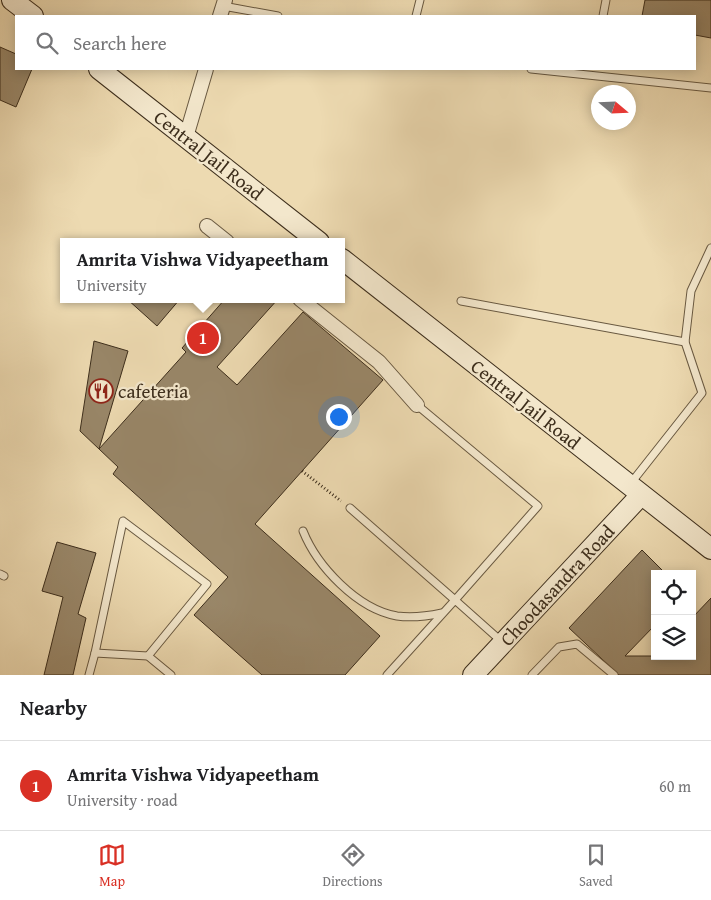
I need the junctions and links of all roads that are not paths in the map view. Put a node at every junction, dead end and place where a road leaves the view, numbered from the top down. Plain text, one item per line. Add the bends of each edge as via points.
1 (12, 0) edge
2 (420, 0) edge
3 (606, 0) edge
4 (223, 7) edge
5 (32, 15) edge
6 (272, 15) edge
7 (416, 15) edge
8 (603, 15) edge
9 (101, 70) edge
10 (206, 70) edge
11 (551, 70) edge
12 (591, 72) edge
13 (711, 88) edge
14 (186, 137) junction
15 (207, 226) dead end
16 (222, 238) edge
17 (314, 238) edge
18 (711, 248) edge
19 (345, 261) edge
20 (461, 301) dead end
21 (305, 303) edge
22 (686, 342) junction
23 (417, 405) joint
24 (635, 490) junction
25 (350, 508) road end
26 (303, 531) dead end
27 (711, 549) edge
28 (455, 600) junction
29 (442, 613) junction
30 (503, 642) junction
31 (95, 653) junction
32 (148, 656) junction
33 (89, 675) edge
34 (171, 675) edge
35 (387, 675) edge
36 (473, 675) edge
37 (532, 675) edge
38 (614, 675) edge

1 - 5 main road
2 - 7 lane
3 - 8 lane
4 - 6 lane
9 - 14 main road, Central Jail Road
10 - 14 street
11 - 12 lane
12 - 13 lane
14 - 17 main road, Central Jail Road
15 - 16 street
18 - 22 lane via 691,291
19 - 24 main road, Central Jail Road
20 - 22 lane
21 - 23 street via 379,362
22 - 24 lane via 702,393
23 - 28 lane via 538,506
24 - 27 main road, Central Jail Road
24 - 30 main road, Choodasandra Road
25 - 28 lane
26 - 29 lane via 309,546 334,579 371,607 398,616
28 - 29 lane
28 - 30 lane
29 - 35 lane
30 - 36 main road, Choodasandra Road
31 - 32 lane
31 - 32 lane via 123,521 207,584
31 - 33 lane
32 - 34 lane
37 - 38 lane via 560,647 577,644

